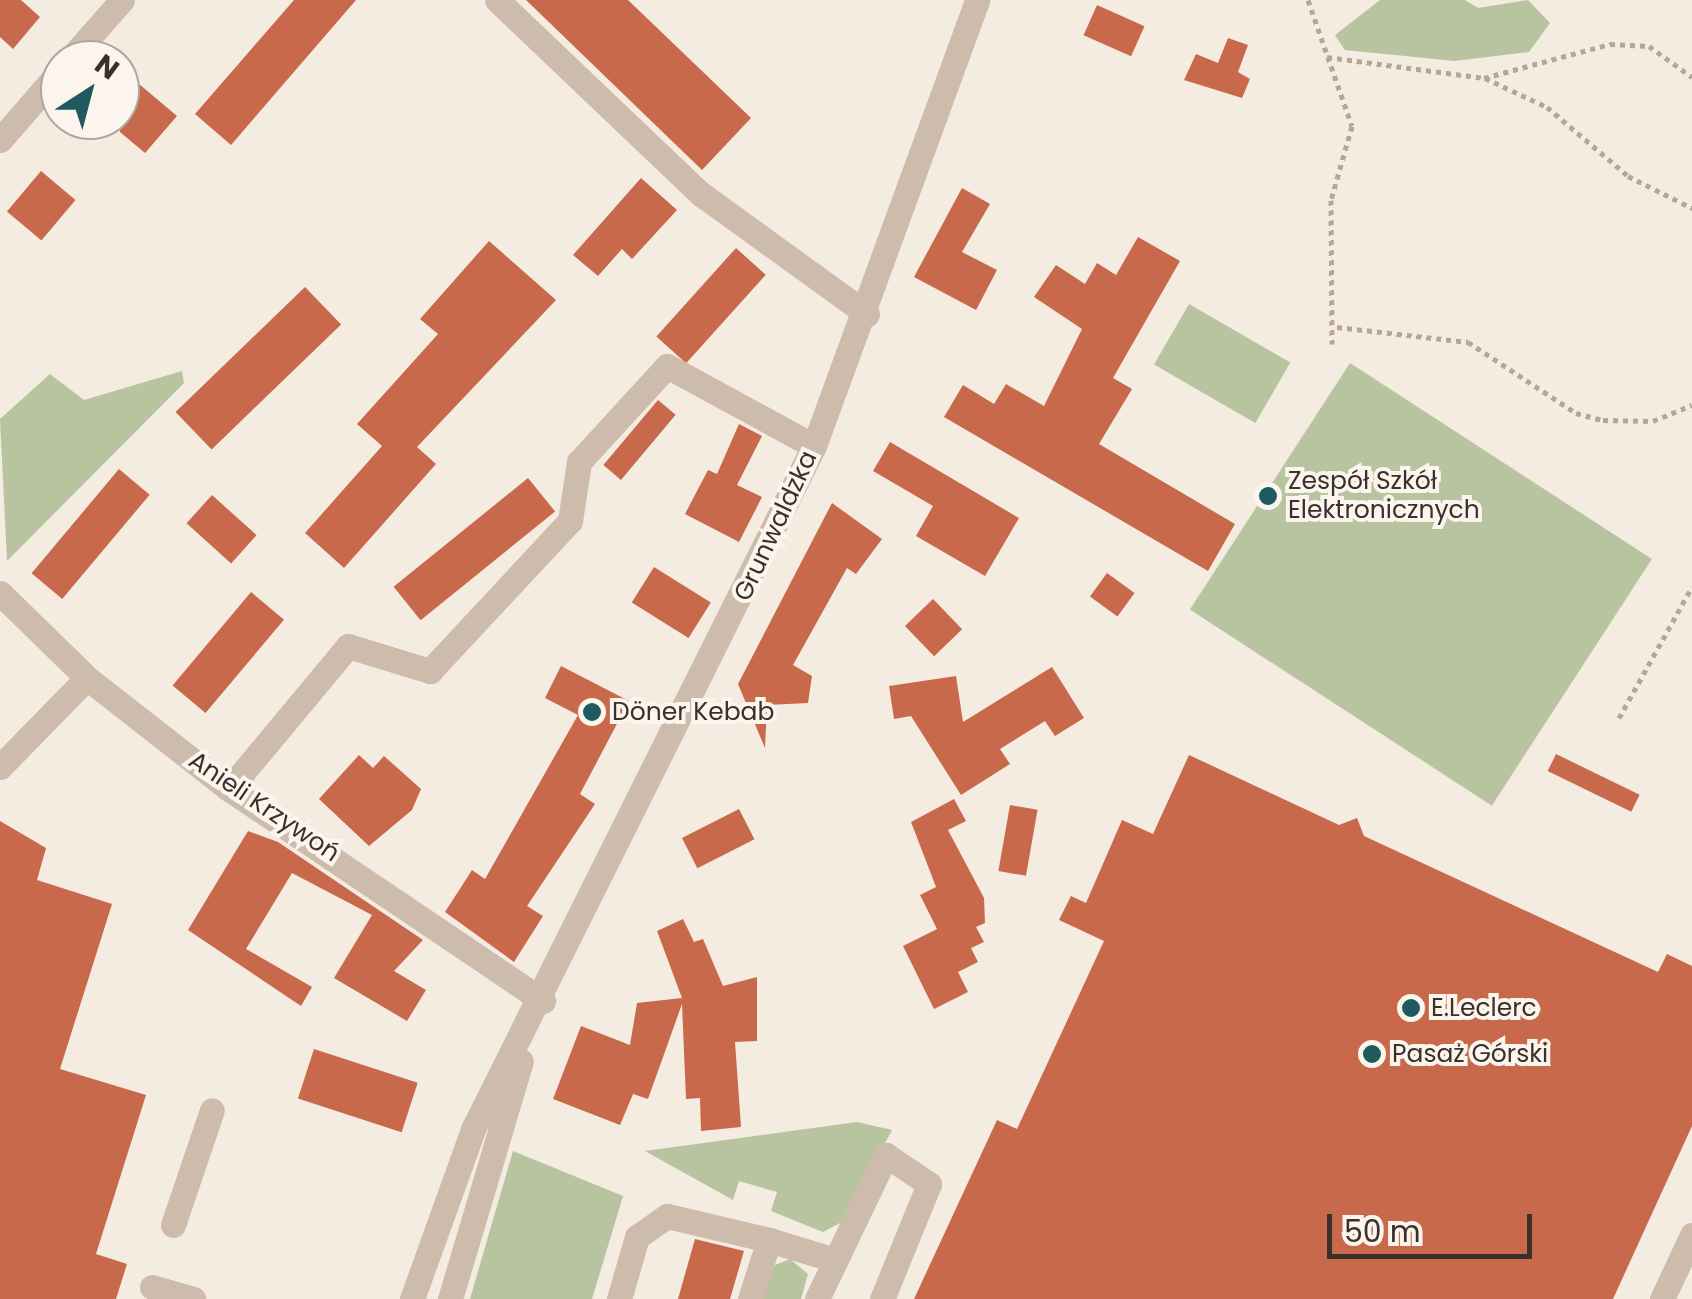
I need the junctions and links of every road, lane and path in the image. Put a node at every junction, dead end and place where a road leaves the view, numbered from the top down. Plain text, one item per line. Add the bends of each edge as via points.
1 (122, 0) edge
2 (497, 0) edge
3 (977, 0) edge
4 (1308, 0) edge
5 (87, 40) edge
6 (1327, 57) junction
7 (1692, 77) edge
8 (1484, 78) junction
9 (40, 94) edge
10 (0, 140) edge
11 (1692, 208) edge
12 (868, 314) junction
13 (1337, 326) junction
14 (1332, 344) dead end
15 (1692, 406) edge
16 (814, 446) junction
17 (1692, 587) edge
18 (0, 593) edge
19 (87, 678) junction
20 (1618, 718) dead end
21 (0, 767) edge
22 (229, 789) junction
23 (543, 1001) junction
24 (528, 1032) junction
25 (212, 1110) dead end
26 (172, 1225) dead end
27 (1692, 1235) edge
28 (769, 1240) junction
29 (836, 1260) junction
30 (152, 1286) dead end
31 (193, 1299) edge
32 (412, 1299) edge
33 (450, 1299) edge
34 (618, 1299) edge
35 (750, 1299) edge
36 (817, 1299) edge
37 (882, 1299) edge
38 (1662, 1299) edge

1 - 5 street
2 - 12 street via 700,194
3 - 12 street, Grunwaldzka
4 - 6 path
6 - 8 path
6 - 13 path via 1352,126 1331,200
7 - 8 path via 1648,46 1610,44
8 - 11 path via 1547,108 1628,176
9 - 10 street
12 - 16 street, Grunwaldzka
13 - 14 path
13 - 15 path via 1468,342 1576,413 1603,420 1653,421
16 - 22 street via 667,366 579,462 570,521 430,671 348,646
16 - 23 street, Grunwaldzka
17 - 20 path
18 - 19 street, Anieli Krzywoń
19 - 21 street
19 - 22 street, Anieli Krzywoń
22 - 23 street, Anieli Krzywoń
23 - 24 street, Grunwaldzka
24 - 32 street, Grunwaldzka via 474,1127
24 - 33 street, Grunwaldzka via 508,1139
25 - 26 street
27 - 38 street
28 - 29 street
28 - 34 street via 684,1213 637,1237
28 - 35 street
29 - 36 street
29 - 37 street via 886,1155 922,1173 928,1198
30 - 31 street

